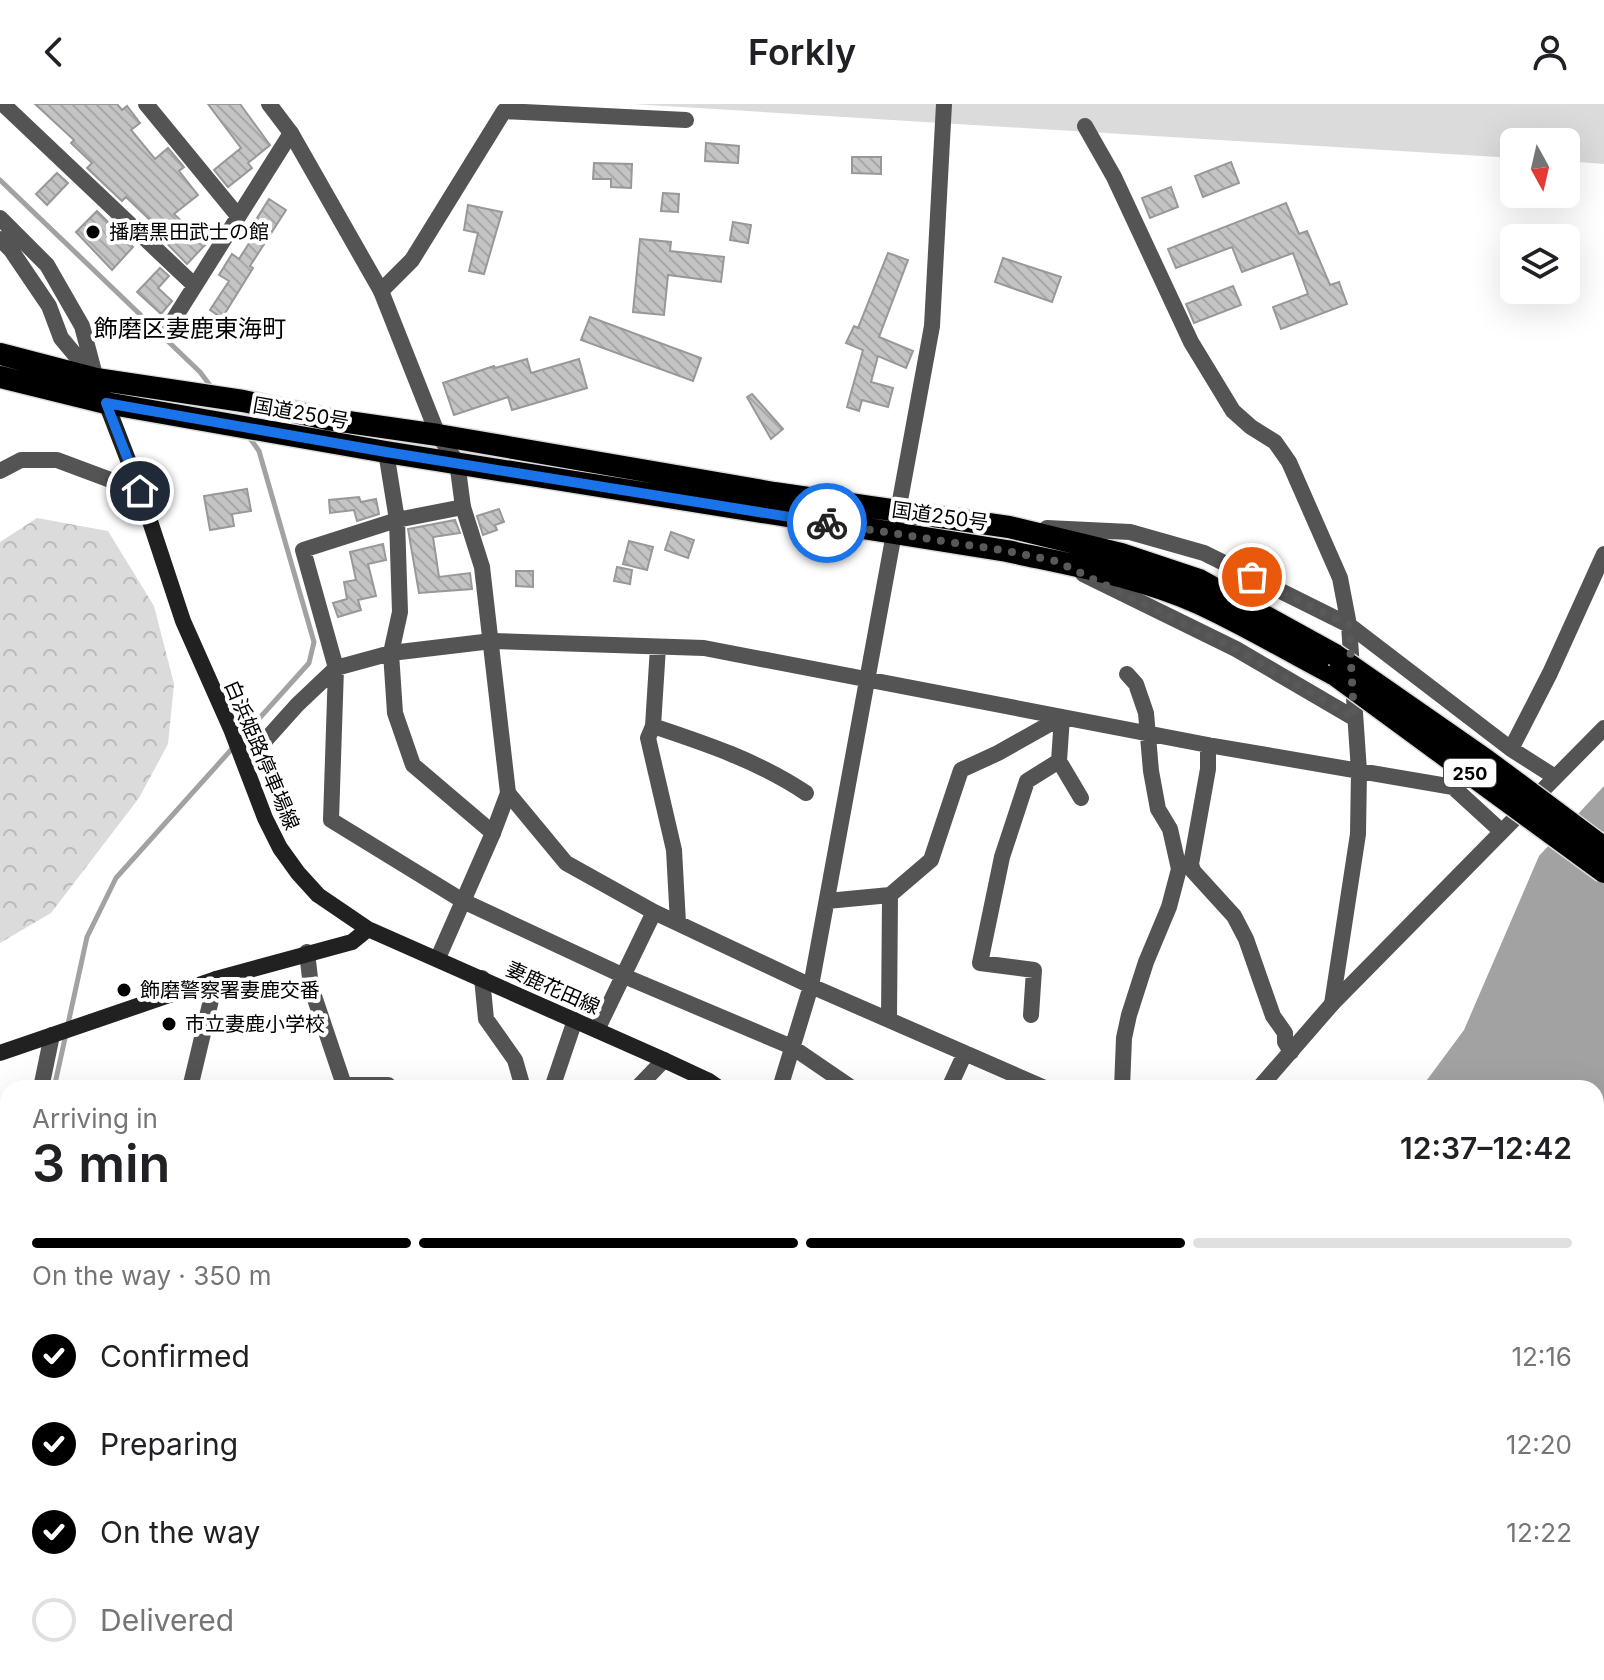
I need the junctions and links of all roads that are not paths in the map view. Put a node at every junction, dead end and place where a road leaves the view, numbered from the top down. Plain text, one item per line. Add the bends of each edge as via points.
1 (3, 104) edge
2 (146, 104) edge
3 (269, 104) edge
4 (944, 104) edge
5 (686, 120) dead end
6 (1085, 126) dead end
7 (291, 133) junction
8 (238, 216) junction
9 (0, 218) edge
10 (0, 239) edge
11 (194, 285) junction
12 (381, 291) junction
13 (167, 330) dead end
14 (0, 354) edge
15 (0, 377) edge
16 (96, 379) junction
17 (106, 403) junction
18 (438, 435) junction
19 (386, 452) junction
20 (457, 462) junction
21 (0, 471) edge
22 (140, 491) junction
23 (463, 507) junction
24 (900, 512) junction
25 (397, 520) junction
26 (1009, 527) junction
27 (895, 534) junction
28 (1604, 554) edge
29 (1056, 561) junction
30 (1349, 625) junction
31 (492, 641) junction
32 (658, 647) junction
33 (391, 653) junction
34 (1335, 665) junction
35 (336, 668) junction
36 (1127, 674) dead end
37 (869, 681) junction
38 (1062, 717) junction
39 (1354, 718) junction
40 (653, 726) junction
41 (1604, 728) edge
42 (1147, 733) junction
43 (1208, 745) junction
44 (1511, 749) junction
45 (243, 758) junction
46 (1059, 761) junction
47 (1359, 771) junction
48 (1555, 777) junction
49 (508, 793) junction
50 (806, 793) dead end
51 (1081, 798) dead end
52 (1501, 831) junction
53 (493, 833) junction
54 (1604, 848) edge
55 (1604, 872) edge
56 (890, 895) junction
57 (463, 901) junction
58 (827, 901) junction
59 (654, 912) junction
60 (678, 923) junction
61 (368, 929) junction
62 (307, 952) junction
63 (438, 958) junction
64 (624, 976) junction
65 (482, 978) junction
66 (216, 979) junction
67 (811, 986) junction
68 (1332, 1004) junction
69 (1031, 1015) dead end
70 (575, 1020) junction
71 (889, 1020) junction
72 (597, 1030) junction
73 (52, 1035) junction
74 (792, 1047) junction
75 (1291, 1052) junction
76 (0, 1053) edge
77 (965, 1053) junction
78 (664, 1060) junction
79 (43, 1080) edge
80 (192, 1080) edge
81 (342, 1080) edge
82 (521, 1080) edge
83 (555, 1080) edge
84 (645, 1080) edge
85 (707, 1080) edge
86 (782, 1080) edge
87 (840, 1080) edge
88 (953, 1080) edge
89 (1027, 1080) edge
90 (1122, 1080) edge
91 (1266, 1080) edge

1 - 11 street
2 - 8 street
3 - 7 street
4 - 24 street via 932,326
5 - 12 street via 504,111 412,260
6 - 30 street via 1191,342 1233,411 1275,442 1289,462 1340,578
7 - 8 street
7 - 12 street
8 - 11 street
9 - 16 street via 47,265 82,326
10 - 16 street via 49,306 61,338
11 - 13 street
12 - 18 street
14 - 16 highway, 国道250号 / 250
15 - 17 highway, 国道250号 / 250
16 - 17 main road, 白浜姫路停車場線
16 - 18 highway, 国道250号 / 250
17 - 19 highway, 国道250号 / 250
17 - 22 main road, 白浜姫路停車場線
18 - 20 street
18 - 24 highway, 国道250号 / 250
19 - 20 highway, 国道250号 / 250
19 - 25 street
20 - 23 street
20 - 27 highway, 国道250号 / 250
21 - 22 street via 21,460 57,460
22 - 45 main road, 白浜姫路停車場線 via 183,621
23 - 25 street
23 - 31 street via 482,567
24 - 26 highway, 国道250号 / 250
24 - 27 street
25 - 33 street via 400,612
25 - 35 street via 303,550
26 - 30 street via 1130,532 1204,553
26 - 34 highway, 国道250号 / 250 via 1121,554 1199,580
27 - 29 highway, 国道250号 / 250
27 - 37 street
28 - 44 street
29 - 34 highway, 国道250号 / 250 via 1127,577 1197,602
29 - 39 street via 1236,649
30 - 39 street
30 - 44 street
31 - 32 street
31 - 33 street
31 - 49 street
32 - 37 street via 704,648
32 - 40 street
33 - 35 street
33 - 53 street via 395,713 413,765
34 - 54 highway, 国道250号 / 250, bridge via 1486,760
34 - 55 highway, 国道250号 / 250, bridge
35 - 45 street
35 - 57 street via 331,820
36 - 42 street via 1141,697
37 - 38 street
37 - 58 street
38 - 42 street
38 - 46 street
38 - 56 street via 961,770 931,860
39 - 47 street
40 - 50 street via 724,749
40 - 60 street via 648,738 674,850
41 - 48 street
42 - 43 street
42 - 90 street via 1158,809 1170,829 1179,869 1129,1015
43 - 47 street
43 - 75 street via 1191,864 1240,927
44 - 48 street
45 - 61 main road, 白浜姫路停車場線 via 270,828 298,873 318,895
46 - 51 street
46 - 69 street via 1027,781 1002,857 980,963 1034,970
47 - 52 street via 1453,787
47 - 68 street via 1358,834
48 - 52 street
49 - 53 street
49 - 59 street via 566,863
52 - 68 street
53 - 57 street
56 - 58 street
56 - 71 street
57 - 63 street
57 - 64 street
58 - 67 street
59 - 60 street
59 - 64 street
60 - 67 street
61 - 62 main road via 352,942
61 - 63 main road, 妻鹿花田線
62 - 66 main road
62 - 81 street via 311,987
63 - 65 main road, 妻鹿花田線
64 - 72 street
64 - 74 street
65 - 70 main road, 妻鹿花田線
65 - 82 street via 486,1019 515,1060
66 - 73 main road
66 - 80 street
67 - 71 street
67 - 74 street
68 - 75 street
70 - 72 main road, 妻鹿花田線
70 - 83 street
71 - 77 street
72 - 78 main road, 妻鹿花田線
73 - 76 main road
73 - 79 street
74 - 86 street
74 - 87 street
75 - 91 street
77 - 88 street
77 - 89 street
78 - 84 street
78 - 85 main road, 妻鹿花田線

